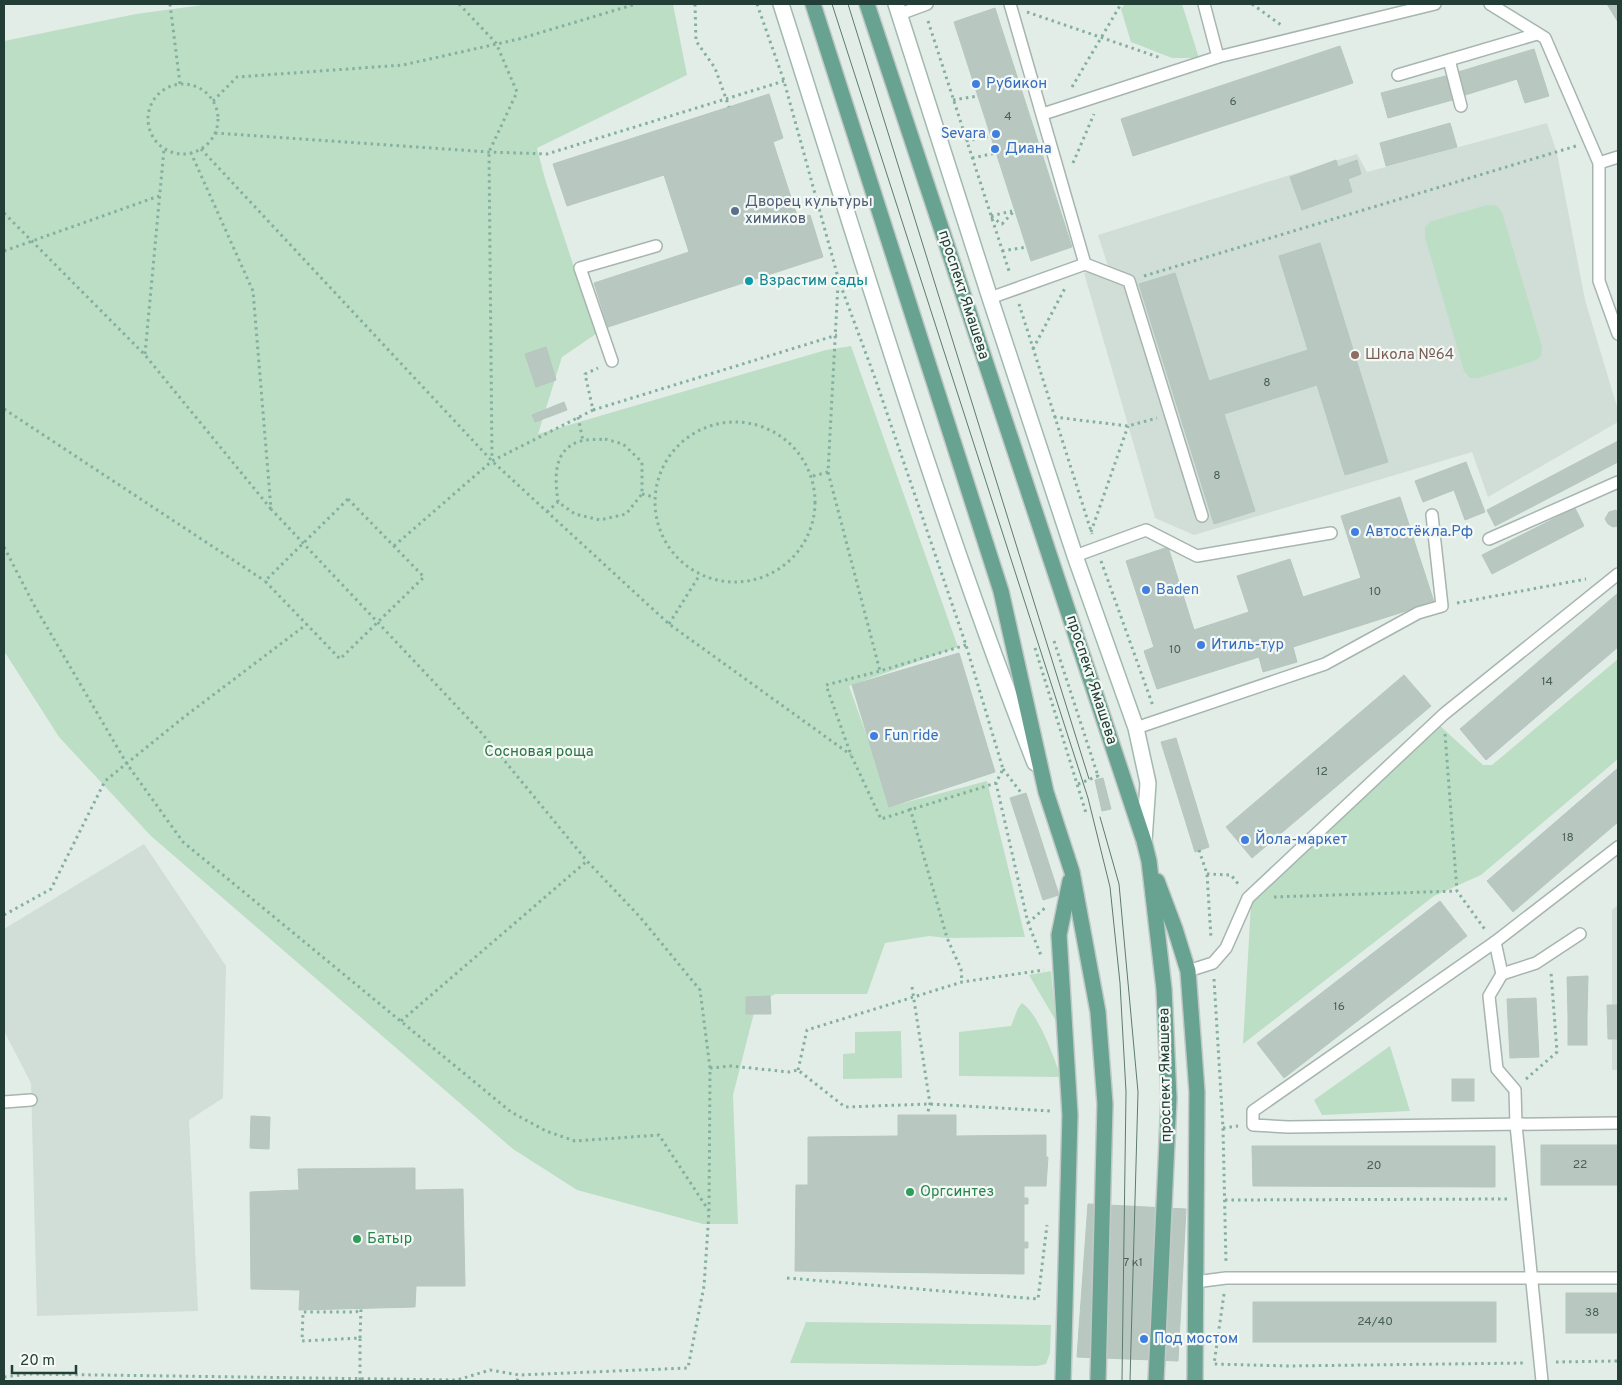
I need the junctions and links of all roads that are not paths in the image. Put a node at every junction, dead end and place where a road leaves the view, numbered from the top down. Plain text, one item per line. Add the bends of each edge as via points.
1 (781, 4) edge
2 (813, 4) edge
3 (867, 4) edge
4 (925, 4) edge
5 (1204, 4) edge
6 (1435, 4) edge
7 (1490, 4) edge
8 (1010, 5) edge
9 (898, 9) edge
10 (1537, 34) junction
11 (1218, 57) junction
12 (1449, 60) junction
13 (1398, 75) dead end
14 (1461, 106) dead end
15 (1043, 114) junction
16 (1618, 157) edge
17 (1599, 163) junction
18 (656, 246) dead end
19 (1081, 266) junction
20 (990, 298) junction
21 (1618, 334) edge
22 (612, 361) road end
23 (1618, 482) edge
24 (1432, 515) dead end
25 (1202, 516) dead end
26 (1331, 533) dead end
27 (1489, 539) dead end
28 (1075, 556) junction
29 (1618, 574) edge
30 (1136, 728) junction
31 (1046, 792) junction
32 (1144, 841) junction
33 (1618, 847) edge
34 (1149, 861) junction
35 (1072, 872) junction
36 (1580, 934) dead end
37 (1495, 942) junction
38 (1188, 971) junction
39 (1502, 974) junction
40 (30, 1100) dead end
41 (4, 1102) edge
42 (1618, 1123) edge
43 (1516, 1126) junction
44 (1531, 1276) junction
45 (1618, 1278) edge
46 (1195, 1282) junction
47 (1063, 1381) edge
48 (1098, 1381) edge
49 (1156, 1381) edge
50 (1195, 1381) edge
51 (1542, 1381) edge

1 - 31 main road via 868,281 992,652
2 - 31 main road via 1000,591
3 - 32 main road, проспект Ямашева
4 - 9 lane
5 - 11 lane
6 - 11 lane
7 - 10 lane
8 - 15 lane
9 - 20 main road
10 - 12 lane
10 - 17 lane via 1545,38
11 - 15 lane
12 - 13 lane
12 - 14 lane
15 - 19 lane via 1064,187
16 - 17 lane
17 - 21 lane via 1599,281
18 - 22 lane via 580,268
19 - 20 lane
19 - 25 lane via 1129,281
20 - 28 main road
23 - 27 lane
24 - 30 lane via 1442,606 1418,612 1325,664
26 - 28 lane via 1197,556 1146,530
28 - 30 main road
29 - 38 lane via 1444,714 1248,898 1226,948 1213,963
30 - 32 main road via 1148,784
31 - 35 main road
32 - 34 main road, проспект Ямашева
33 - 37 lane
34 - 38 main road via 1176,929
34 - 49 main road, проспект Ямашева via 1164,988 1169,1098
35 - 47 main road via 1059,935 1070,1115
35 - 48 main road via 1098,1012 1105,1104
36 - 39 lane via 1536,963
37 - 39 lane
37 - 43 lane via 1253,1110 1253,1125
38 - 46 main road via 1197,1092
39 - 43 lane via 1489,996 1497,1069 1515,1090
40 - 41 lane
42 - 43 lane
43 - 44 lane
44 - 45 lane
44 - 46 lane via 1226,1278
44 - 51 lane
46 - 50 main road

